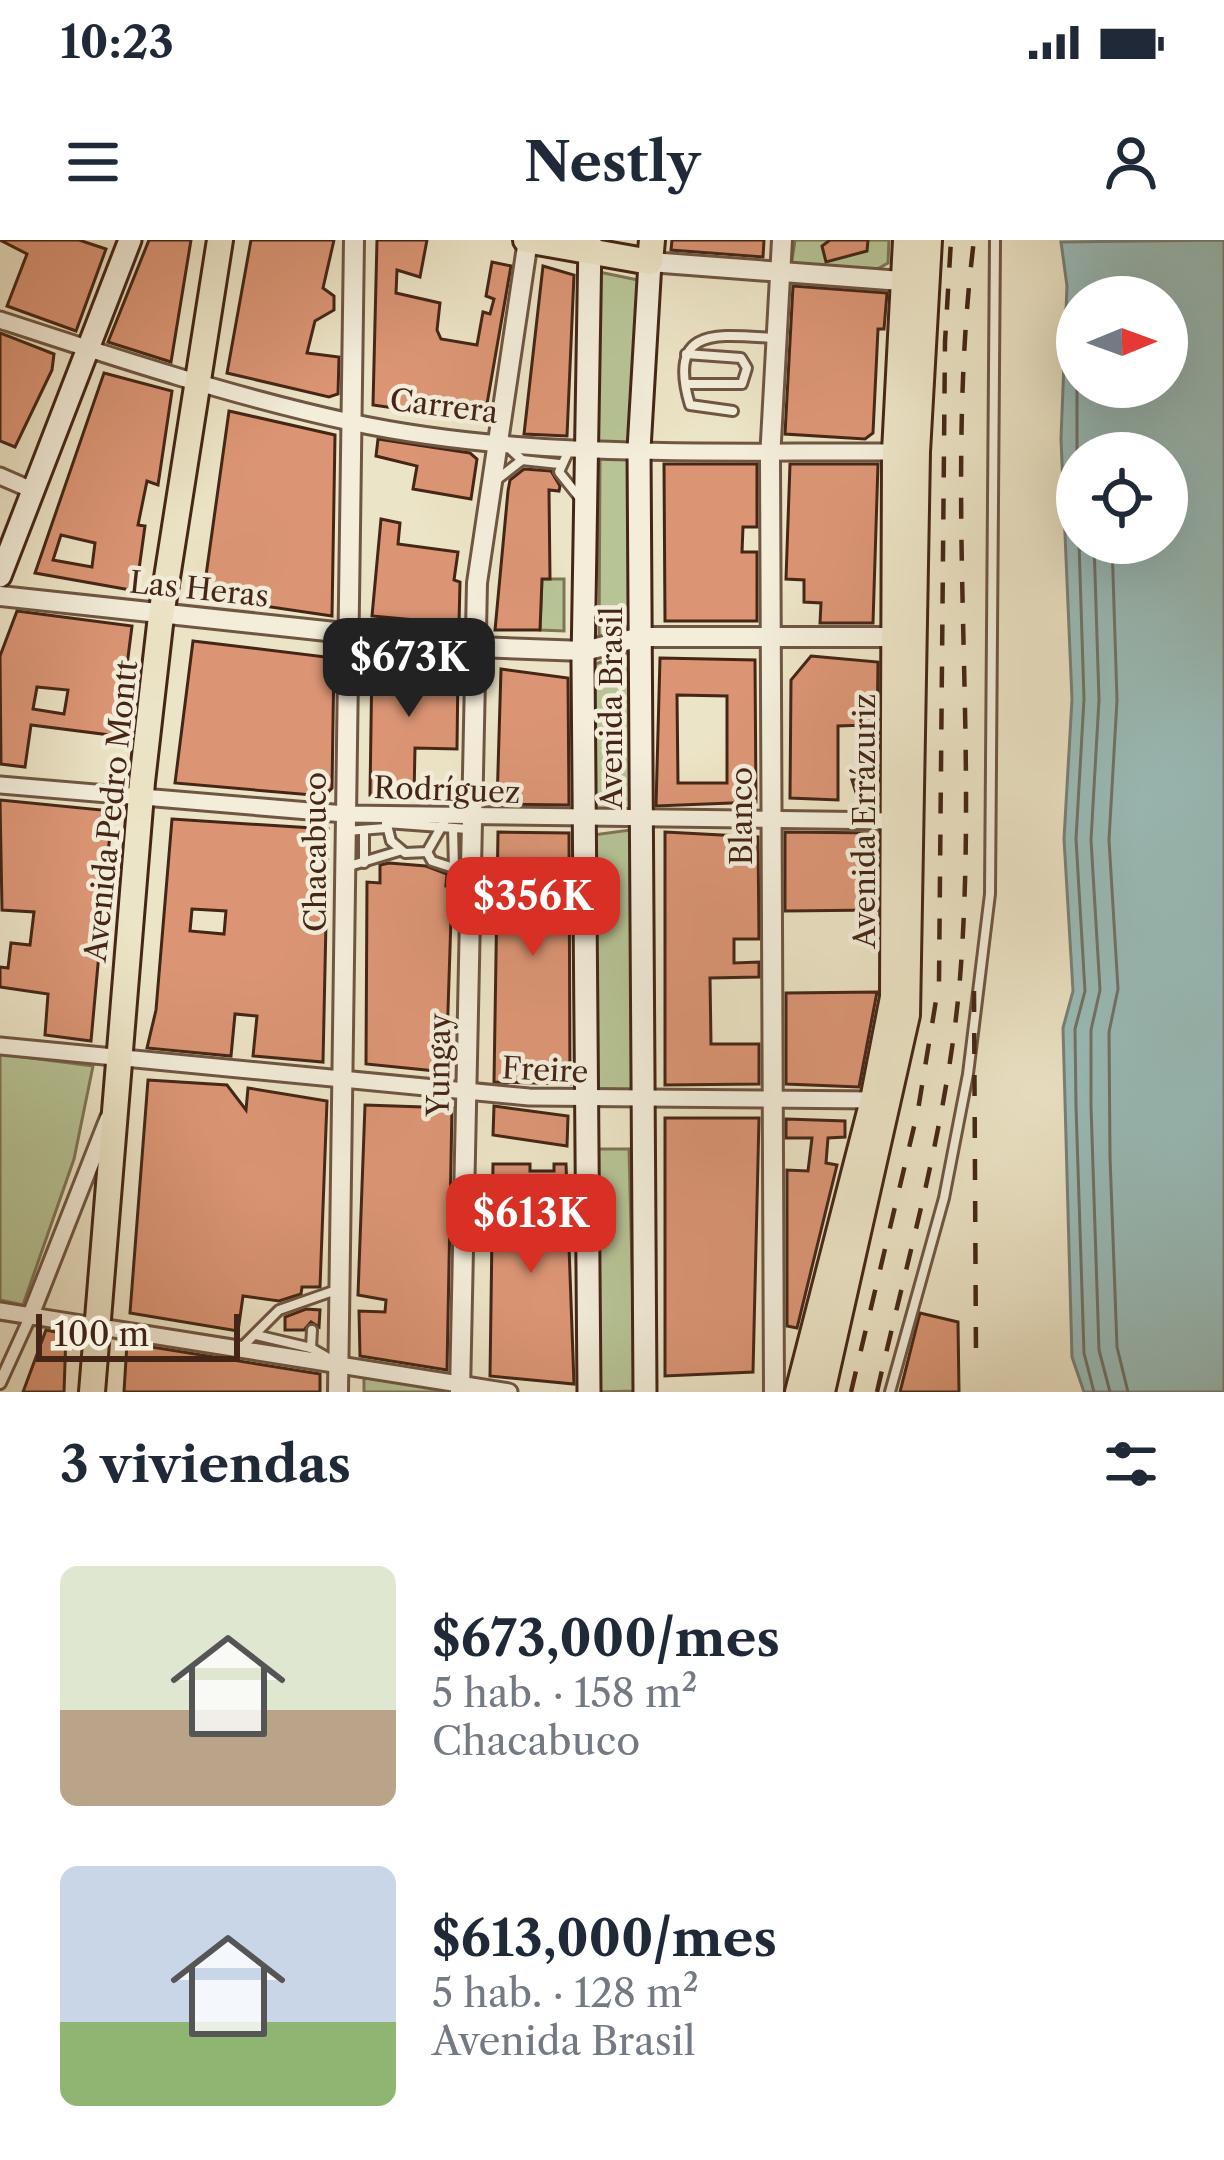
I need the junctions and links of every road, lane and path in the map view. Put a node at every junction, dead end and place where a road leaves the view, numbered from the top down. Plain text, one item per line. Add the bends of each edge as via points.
1 (130, 240) edge
2 (220, 240) edge
3 (354, 240) edge
4 (527, 240) edge
5 (782, 240) edge
6 (907, 240) edge
7 (929, 240) edge
8 (995, 240) edge
9 (590, 246) edge
10 (651, 251) edge
11 (779, 274) junction
12 (913, 282) junction
13 (0, 320) edge
14 (776, 338) junction
15 (85, 348) junction
16 (686, 354) junction
17 (197, 384) junction
18 (686, 384) junction
19 (733, 411) dead end
20 (352, 422) junction
21 (502, 440) junction
22 (639, 449) junction
23 (578, 450) junction
24 (770, 450) junction
25 (895, 452) junction
26 (522, 460) junction
27 (559, 464) junction
28 (0, 476) edge
29 (495, 482) junction
30 (32, 490) junction
31 (584, 504) junction
32 (0, 576) edge
33 (0, 596) edge
34 (160, 616) junction
35 (348, 636) junction
36 (641, 637) junction
37 (769, 637) junction
38 (894, 637) junction
39 (476, 646) junction
40 (584, 651) junction
41 (0, 784) edge
42 (140, 796) junction
43 (772, 820) junction
44 (584, 821) junction
45 (642, 821) junction
46 (893, 821) junction
47 (386, 822) junction
48 (448, 824) junction
49 (473, 824) junction
50 (351, 825) junction
51 (399, 851) junction
52 (427, 852) junction
53 (355, 865) junction
54 (464, 871) junction
55 (0, 1046) edge
56 (118, 1057) junction
57 (344, 1079) junction
58 (469, 1091) junction
59 (584, 1100) junction
60 (873, 1100) junction
61 (642, 1101) junction
62 (771, 1102) junction
63 (113, 1105) junction
64 (340, 1289) junction
65 (0, 1311) edge
66 (30, 1317) junction
67 (96, 1328) junction
68 (312, 1330) dead end
69 (256, 1335) junction
70 (242, 1347) junction
71 (311, 1348) junction
72 (339, 1364) junction
73 (0, 1383) edge
74 (460, 1389) edge
75 (92, 1392) edge
76 (338, 1392) edge
77 (509, 1392) edge
78 (589, 1392) edge
79 (645, 1392) edge
80 (774, 1392) edge
81 (798, 1392) edge
82 (822, 1392) edge
83 (890, 1392) edge

1 - 15 main road
2 - 17 main road, Avenida Pedro Montt
3 - 20 street, Chacabuco
4 - 9 main road
4 - 21 street, Yungay
5 - 11 street, Blanco
6 - 12 main road, Avenida Errázuriz
7 - 12 main road, Avenida Errázuriz
8 - 83 lane via 990,894 944,1198
9 - 10 main road
9 - 23 main road, Avenida Brasil
10 - 11 street
10 - 22 main road, Avenida Brasil
11 - 12 street
11 - 14 street, Blanco
12 - 25 main road, Avenida Errázuriz
12 - 82 main road, Avenida Errázuriz via 907,1015
13 - 15 street, Carrera
14 - 16 lane via 710,335
14 - 24 street, Blanco
15 - 17 street, Carrera
15 - 30 main road
16 - 18 lane
16 - 18 lane via 741,358 747,368 742,385
17 - 20 street, Carrera
17 - 34 main road, Avenida Pedro Montt
18 - 19 lane via 698,410
20 - 21 street, Carrera
20 - 35 street, Chacabuco
21 - 23 street, Carrera
21 - 26 lane
21 - 29 street, Yungay
22 - 23 street, Carrera
22 - 24 street, Carrera
22 - 36 main road, Avenida Brasil
23 - 27 lane
23 - 31 main road, Avenida Brasil
24 - 25 street, Carrera
24 - 37 street, Blanco
25 - 38 main road, Avenida Errázuriz
26 - 27 lane
26 - 29 lane
27 - 31 lane
28 - 30 street
29 - 39 street, Yungay via 476,583
30 - 32 main road
31 - 40 main road, Avenida Brasil
33 - 34 street, Las Heras
34 - 35 street, Las Heras
34 - 42 main road, Avenida Pedro Montt
35 - 39 street, Las Heras
35 - 50 street, Chacabuco
36 - 37 street, Las Heras
36 - 40 street, Las Heras
36 - 45 main road, Avenida Brasil
37 - 38 street, Las Heras
37 - 43 street, Blanco
38 - 46 main road, Avenida Errázuriz
39 - 40 street, Las Heras
39 - 49 street, Yungay
40 - 44 main road, Avenida Brasil
41 - 42 street, Rodríguez
42 - 50 street, Rodríguez
42 - 56 main road, Avenida Pedro Montt
43 - 45 street, Rodríguez
43 - 46 street, Rodríguez
43 - 62 street, Blanco
44 - 45 street, Rodríguez
44 - 49 street, Rodríguez
44 - 59 main road, Avenida Brasil
45 - 61 main road, Avenida Brasil
46 - 60 main road, Avenida Errázuriz via 893,997
47 - 48 street, Rodríguez
47 - 50 street, Rodríguez
47 - 50 lane
47 - 51 lane
48 - 49 street, Rodríguez
48 - 52 lane
48 - 54 lane
49 - 54 street, Yungay
50 - 53 street, Chacabuco
51 - 52 lane
51 - 53 lane
52 - 54 lane
53 - 57 street, Chacabuco
54 - 58 street, Yungay
55 - 56 street, Freire
56 - 57 street, Freire
56 - 63 main road, Avenida Pedro Montt
57 - 58 street, Freire
57 - 64 street, Chacabuco
58 - 59 street, Freire
58 - 74 street, Yungay
59 - 61 street, Freire
59 - 78 main road, Avenida Brasil
60 - 62 street, Freire
60 - 81 main road, Avenida Errázuriz
61 - 62 street, Freire
61 - 79 main road, Avenida Brasil
62 - 80 street, Blanco
63 - 66 street
63 - 67 main road, Avenida Pedro Montt
64 - 69 lane via 279,1310
64 - 72 street, Chacabuco
65 - 66 street
66 - 67 street
66 - 73 street
67 - 70 street
67 - 75 main road, Avenida Pedro Montt
68 - 71 lane
69 - 70 lane
69 - 71 lane
70 - 72 street
71 - 72 lane
72 - 74 street
72 - 76 street, Chacabuco
74 - 77 street

